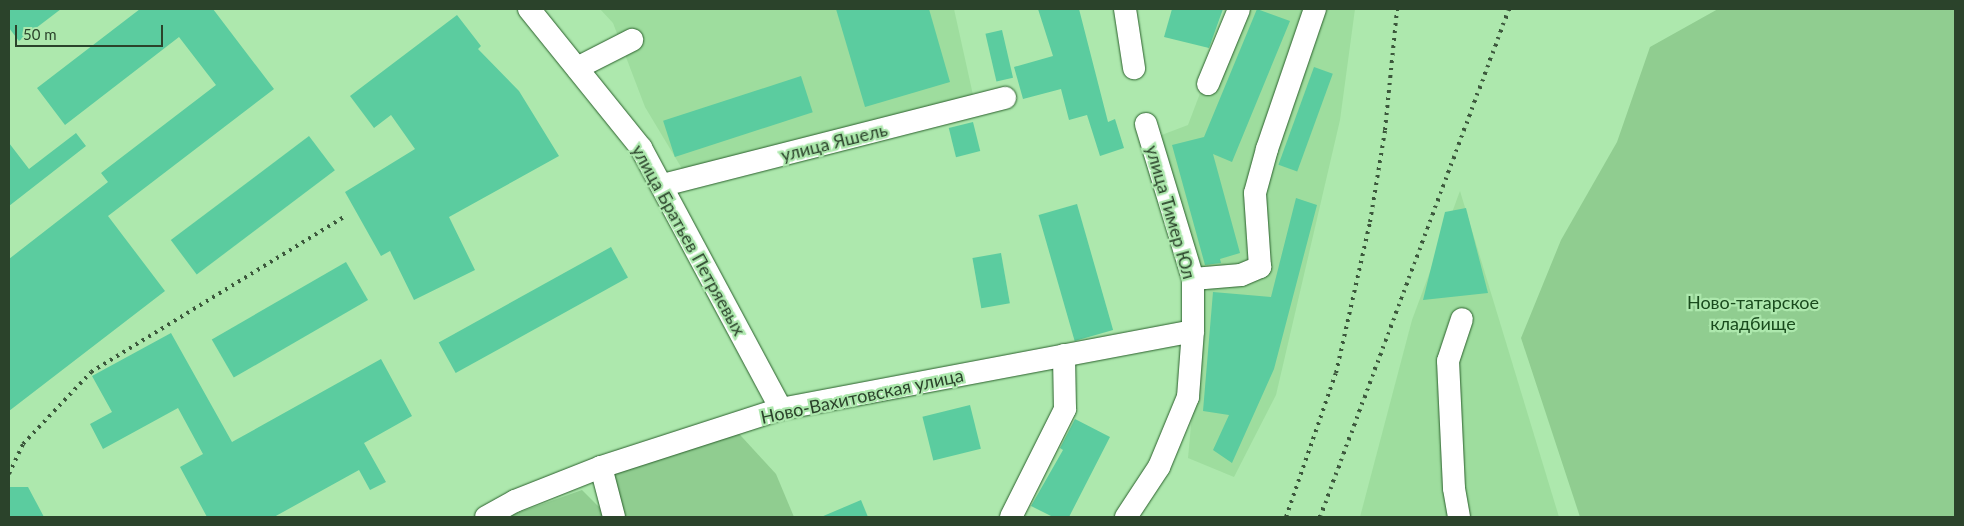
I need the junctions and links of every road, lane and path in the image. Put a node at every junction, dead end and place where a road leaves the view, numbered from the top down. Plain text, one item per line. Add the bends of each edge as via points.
1 (529, 9) edge
2 (1125, 9) edge
3 (1239, 9) edge
4 (1307, 12) edge
5 (632, 40) dead end
6 (577, 68) junction
7 (1134, 68) dead end
8 (1208, 84) dead end
9 (1005, 98) dead end
10 (1146, 124) dead end
11 (662, 186) junction
12 (1193, 279) junction
13 (1462, 319) dead end
14 (1193, 331) junction
15 (1064, 355) junction
16 (781, 409) junction
17 (601, 467) junction
18 (574, 477) junction
19 (608, 493) junction
20 (486, 517) edge
21 (614, 517) edge
22 (1012, 517) edge
23 (1126, 517) edge
24 (1459, 517) edge

1 - 6 street, улица Братьев Петряевых
2 - 7 street
3 - 8 street
4 - 12 street via 1255,193 1260,267 1241,275
5 - 6 street
6 - 11 street, улица Братьев Петряевых via 641,148
9 - 11 street, улица Яшель
10 - 12 street, улица Тимер Юл
11 - 16 street, улица Братьев Петряевых
12 - 14 street, улица Тимер Юл
13 - 24 street via 1448,361 1454,488
14 - 15 street, Ново-Вахитовская улица
14 - 23 street, улица Тимер Юл via 1188,397 1160,467
15 - 16 street, Ново-Вахитовская улица
15 - 22 street via 1065,408
16 - 17 street, Ново-Вахитовская улица
17 - 18 street, Ново-Вахитовская улица
17 - 19 street
18 - 19 street via 595,480
18 - 20 street, Ново-Вахитовская улица via 515,501
19 - 21 street

